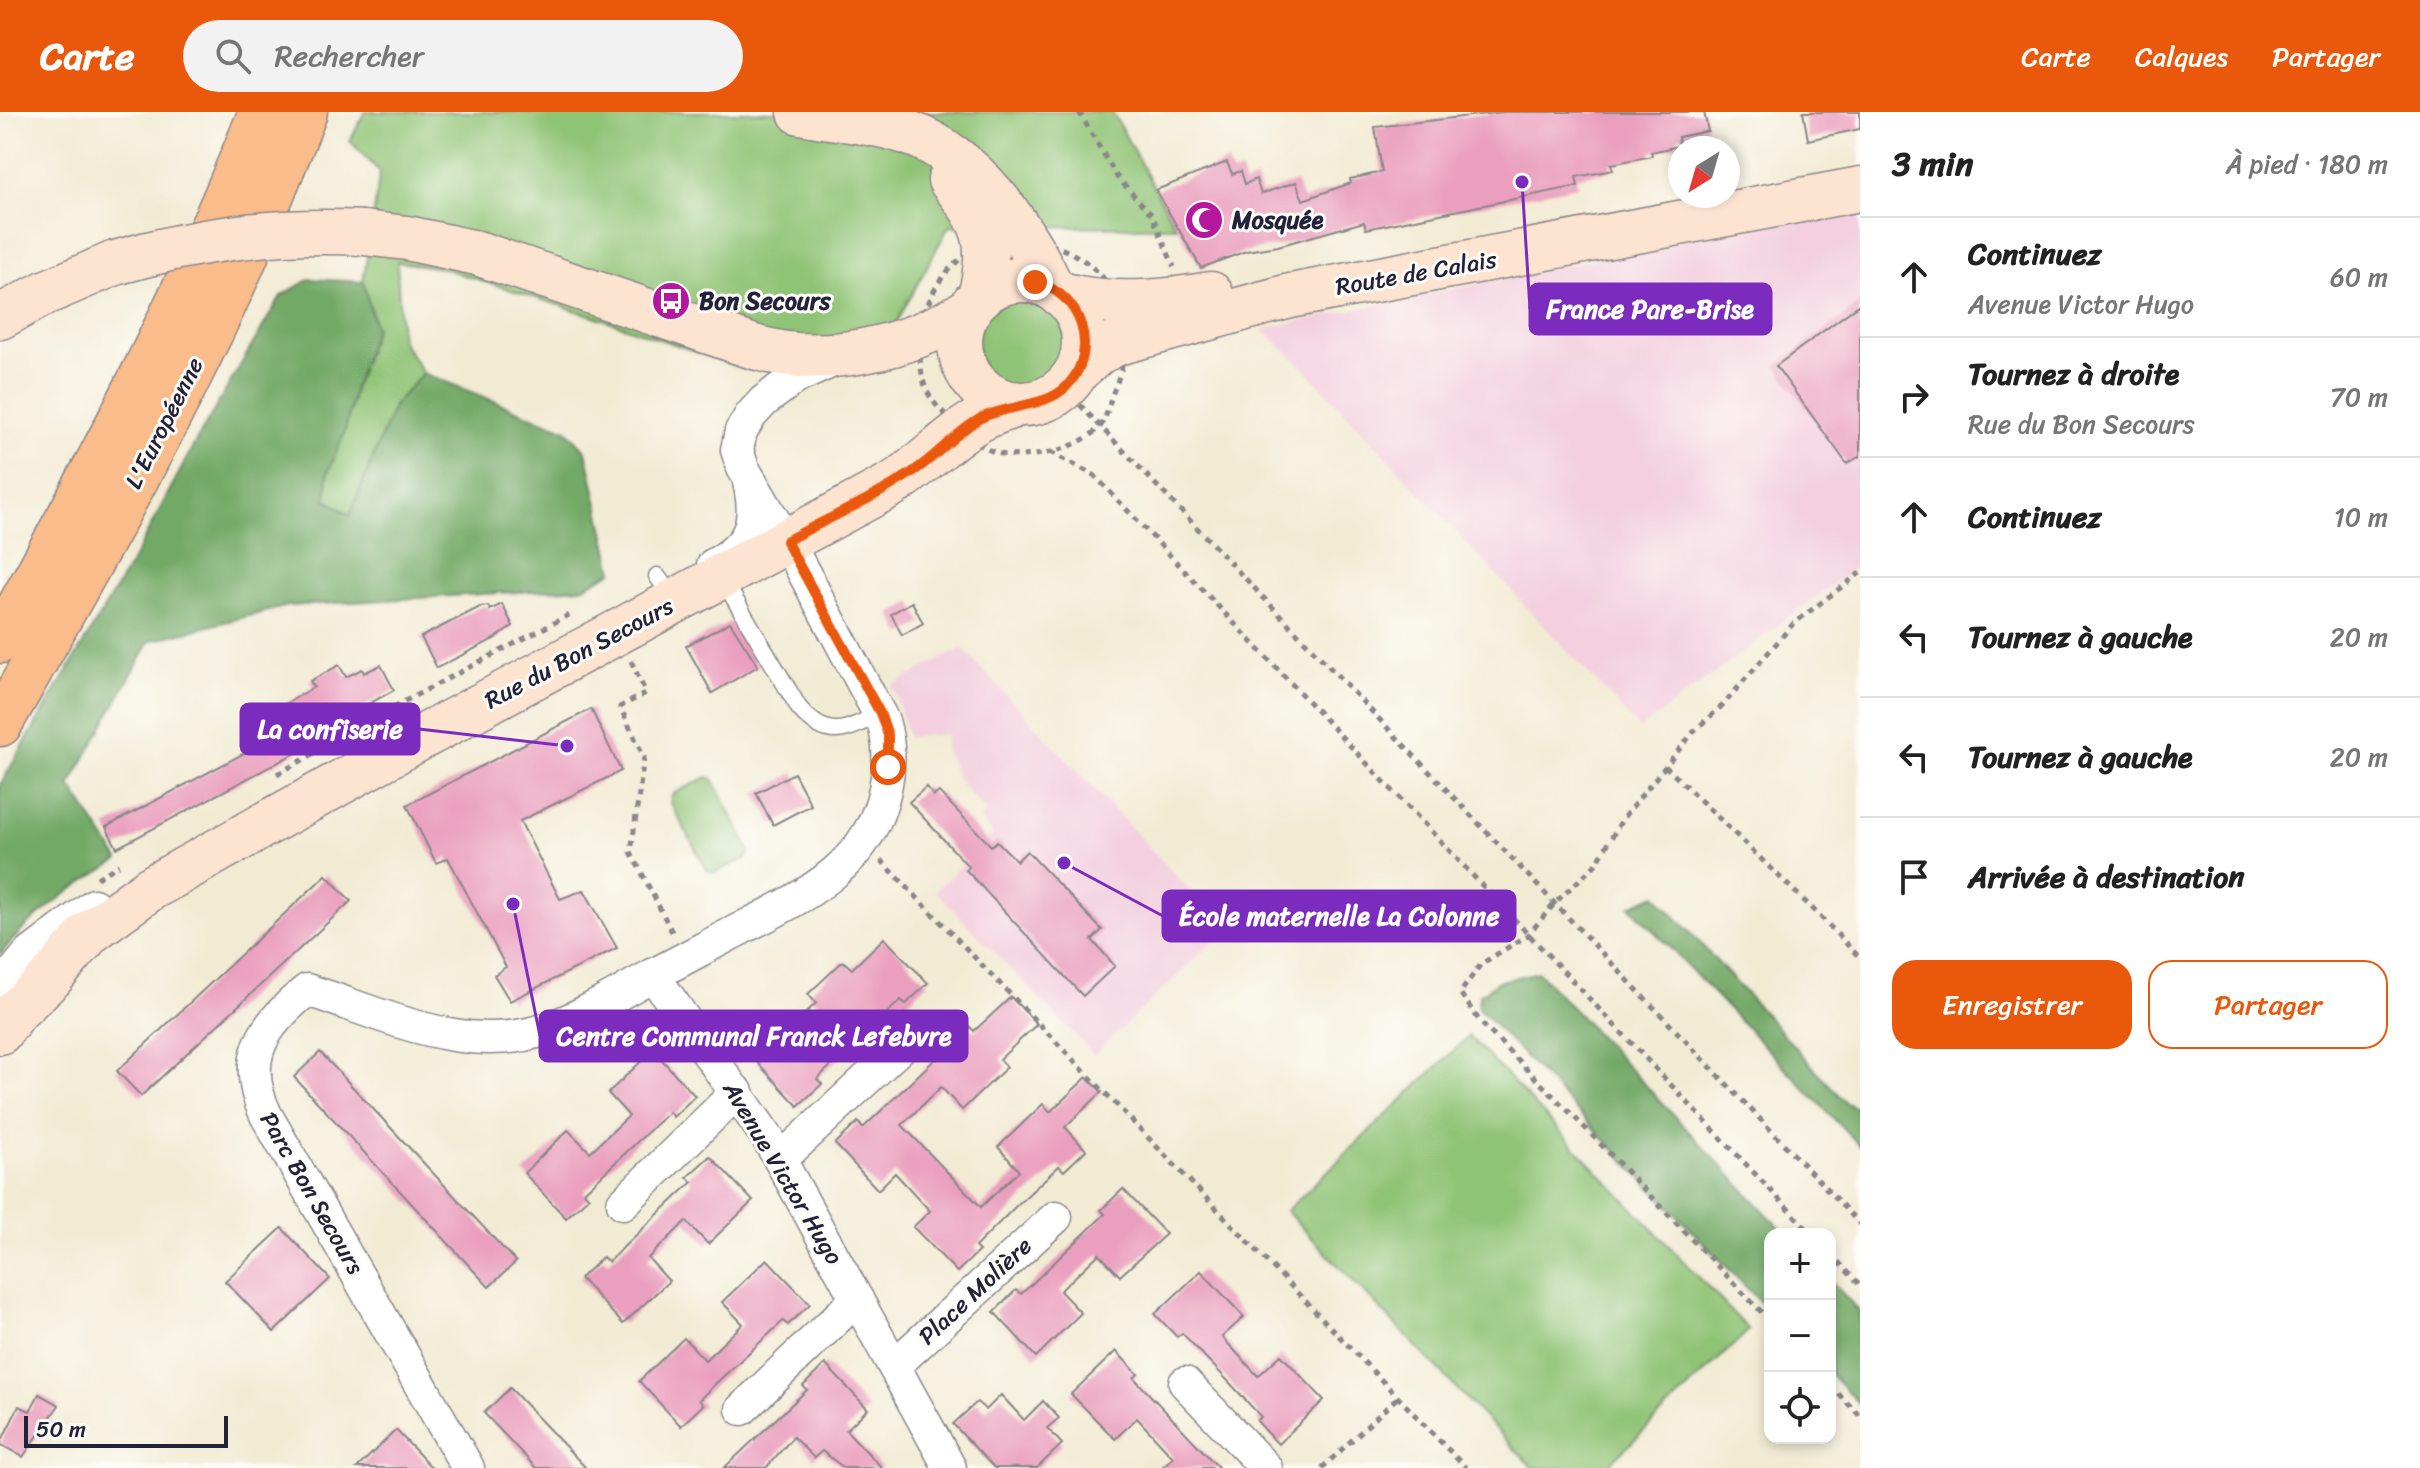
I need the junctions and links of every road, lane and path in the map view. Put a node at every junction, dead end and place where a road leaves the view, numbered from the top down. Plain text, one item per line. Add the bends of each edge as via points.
1 (261, 112) edge
2 (305, 112) edge
3 (1079, 112) edge
4 (814, 115) edge
5 (1860, 164) edge
6 (1740, 188) edge
7 (1860, 189) edge
8 (1668, 202) edge
9 (1162, 238) dead end
10 (1056, 291) junction
11 (975, 303) junction
12 (0, 317) edge
13 (859, 350) junction
14 (1071, 379) junction
15 (1018, 404) junction
16 (1101, 427) junction
17 (975, 444) dead end
18 (1050, 452) junction
19 (747, 475) junction
20 (786, 541) junction
21 (717, 571) junction
22 (1860, 573) edge
23 (667, 589) junction
24 (616, 634) junction
25 (0, 641) edge
26 (880, 713) junction
27 (0, 724) edge
28 (1665, 766) junction
29 (864, 842) junction
30 (1555, 903) junction
31 (1528, 935) junction
32 (1860, 958) edge
33 (684, 959) junction
34 (653, 975) junction
35 (19, 980) edge
36 (0, 1032) edge
37 (902, 1046) dead end
38 (737, 1092) junction
39 (780, 1160) junction
40 (623, 1203) dead end
41 (1056, 1217) dead end
42 (1860, 1224) edge
43 (1806, 1228) edge
44 (1836, 1259) edge
45 (1860, 1285) edge
46 (857, 1299) junction
47 (1764, 1315) edge
48 (894, 1366) junction
49 (1185, 1383) dead end
50 (1836, 1391) edge
51 (1398, 1397) junction
52 (742, 1409) dead end
53 (1860, 1416) edge
54 (468, 1468) edge
55 (950, 1468) edge
56 (1266, 1468) edge
57 (1322, 1468) edge
58 (1466, 1468) edge

1 - 25 highway, L'Européenne via 148,366
2 - 27 highway, L'Européenne via 193,367
3 - 9 path via 1117,177 1152,215
4 - 10 main road via 908,133 931,144 991,192 1020,228
4 - 11 main road via 901,145 948,178 972,208 987,242 988,260
5 - 6 main road
7 - 14 main road, Route de Calais via 1290,296 1117,343 1099,352
8 - 10 main road, Route de Calais via 1209,295 1118,303
10 - 11 main road via 1011,281
10 - 14 main road via 1082,325 1084,351
11 - 13 main road via 919,336
11 - 15 main road via 960,336 967,371 985,393
12 - 13 main road, bridge via 115,263 161,250 234,236 363,233 477,253 769,351 810,357
13 - 19 street via 793,379 757,408 737,445
14 - 15 main road via 1043,401
14 - 16 path
15 - 20 main road, Rue du Bon Secours via 977,421 903,478
16 - 18 path
16 - 30 path
17 - 18 path via 1005,455
18 - 31 path via 1094,475
19 - 20 street
19 - 21 street, Rue du Bon Secours via 753,504 749,533
20 - 21 main road, Rue du Bon Secours
20 - 26 street
21 - 23 main road, Rue du Bon Secours
21 - 26 lane via 808,719 835,731
22 - 28 path via 1793,624
23 - 24 main road, Rue du Bon Secours
23 - 35 street, Rue du Bon Secours via 161,862 103,898
24 - 33 path via 646,693 620,707 644,757 631,852
24 - 35 main road, Rue du Bon Secours via 151,888 90,932 56,972
26 - 29 street via 888,735 886,784
28 - 30 path via 1623,818 1596,864
28 - 32 path
29 - 33 street via 813,890
29 - 51 path
30 - 31 path
30 - 42 path
31 - 43 path
31 - 47 path via 1481,964 1460,993 1481,1023
33 - 34 street
34 - 38 street, Avenue Victor Hugo
34 - 54 street, Parc Bon Secours via 549,1029 503,1039 433,1030 307,990 273,1020 258,1048 255,1087 266,1115
35 - 36 main road, Rue du Bon Secours
37 - 39 street
38 - 39 street, Avenue Victor Hugo
38 - 40 street
39 - 46 street, Avenue Victor Hugo
41 - 48 street, Place Molière
44 - 45 path
46 - 48 street, Avenue Victor Hugo
46 - 52 street
48 - 55 street, Avenue Victor Hugo
49 - 56 street
50 - 53 path
51 - 57 path
51 - 58 path

